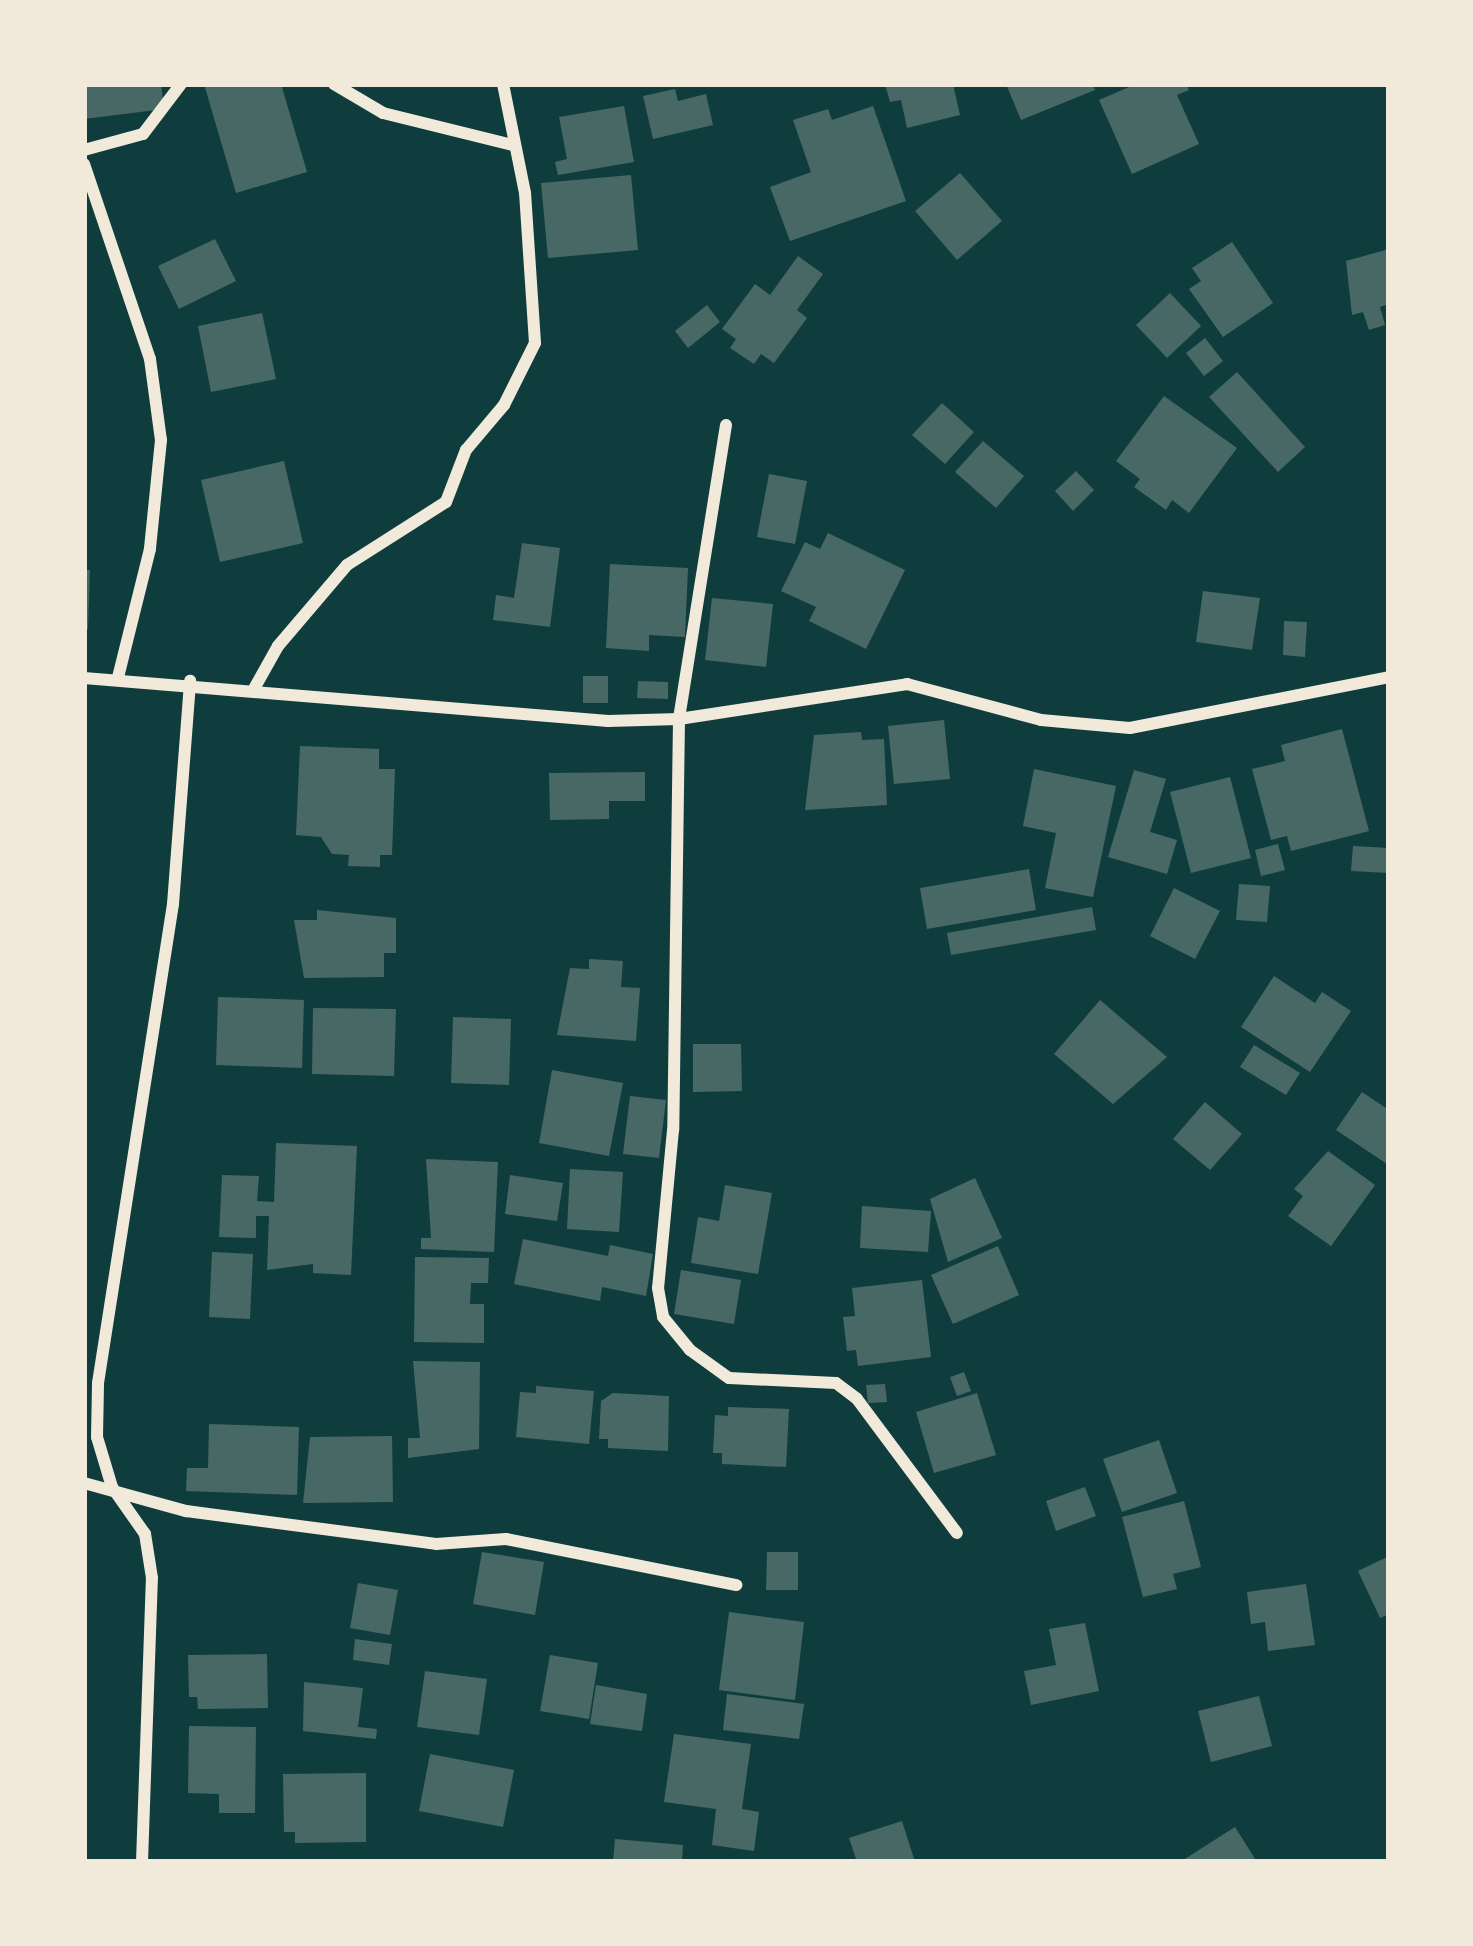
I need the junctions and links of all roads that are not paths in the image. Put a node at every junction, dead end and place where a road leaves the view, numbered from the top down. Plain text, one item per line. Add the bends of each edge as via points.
1 (181, 84) edge
2 (334, 84) edge
3 (503, 84) edge
4 (512, 145) junction
5 (84, 150) edge
6 (84, 164) edge
7 (726, 425) dead end
8 (118, 677) junction
9 (1389, 677) edge
10 (84, 678) edge
11 (190, 681) junction
12 (255, 687) junction
13 (679, 719) junction
14 (84, 1483) edge
15 (112, 1487) junction
16 (957, 1533) dead end
17 (736, 1585) dead end
18 (142, 1862) edge

1 - 5 street via 143,134
2 - 4 street via 383,113
3 - 4 street
4 - 12 street via 525,193 535,343 504,405 466,450 446,502 346,565 278,646
6 - 8 street via 150,359 161,440 150,549
7 - 13 street
8 - 10 street
8 - 11 street
9 - 13 street via 1130,728 1041,720 908,684
11 - 12 street
11 - 15 street via 172,904 98,1383 97,1437
12 - 13 street via 518,716
13 - 16 street via 673,1130 658,1288 664,1317 690,1350 729,1378 836,1383 857,1399
14 - 15 street
15 - 17 street via 186,1511 436,1544 506,1539
15 - 18 street via 145,1534 152,1578

